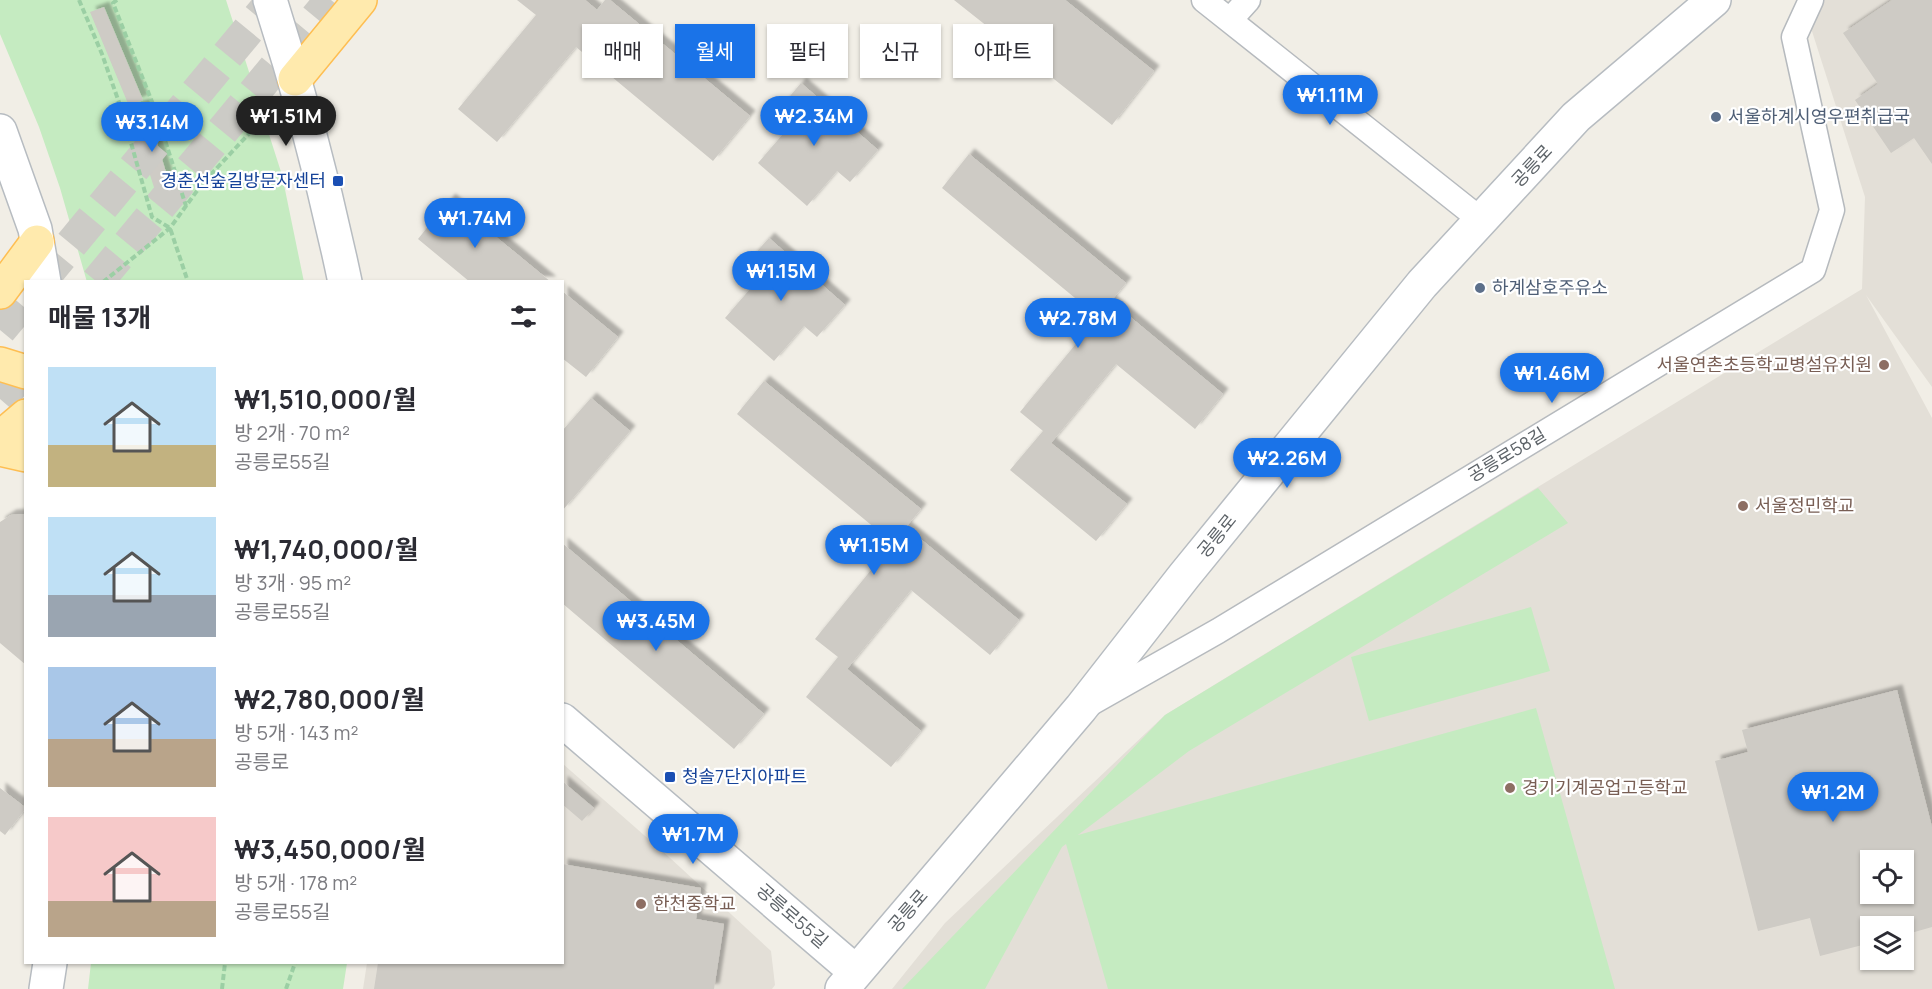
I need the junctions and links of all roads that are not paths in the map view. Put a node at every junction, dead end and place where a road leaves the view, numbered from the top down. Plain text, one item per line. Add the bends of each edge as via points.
1 (270, 0) edge
2 (360, 0) edge
3 (1204, 0) edge
4 (1248, 0) edge
5 (1714, 0) edge
6 (1810, 0) edge
7 (1230, 20) junction
8 (296, 79) junction
9 (0, 131) edge
10 (1482, 220) junction
11 (37, 242) junction
12 (44, 280) edge
13 (345, 280) edge
14 (0, 292) edge
15 (0, 364) edge
16 (24, 371) edge
17 (24, 418) edge
18 (0, 438) edge
19 (0, 449) edge
20 (24, 455) edge
21 (1082, 708) junction
22 (564, 722) edge
23 (50, 964) edge
24 (849, 980) edge
25 (46, 989) edge

1 - 8 street
2 - 8 main road
3 - 7 street
4 - 7 street
5 - 10 street, 공릉로 via 1576,117
6 - 21 street, 공릉로58길 via 1794,37 1832,210 1813,270 1218,631
7 - 10 street
8 - 13 street
9 - 11 street
10 - 21 street, 공릉로 via 1422,284 1184,576
11 - 12 street
11 - 14 main road
15 - 16 main road
17 - 18 main road
19 - 20 main road
21 - 24 street, 공릉로
22 - 24 street, 공릉로55길
23 - 25 street

